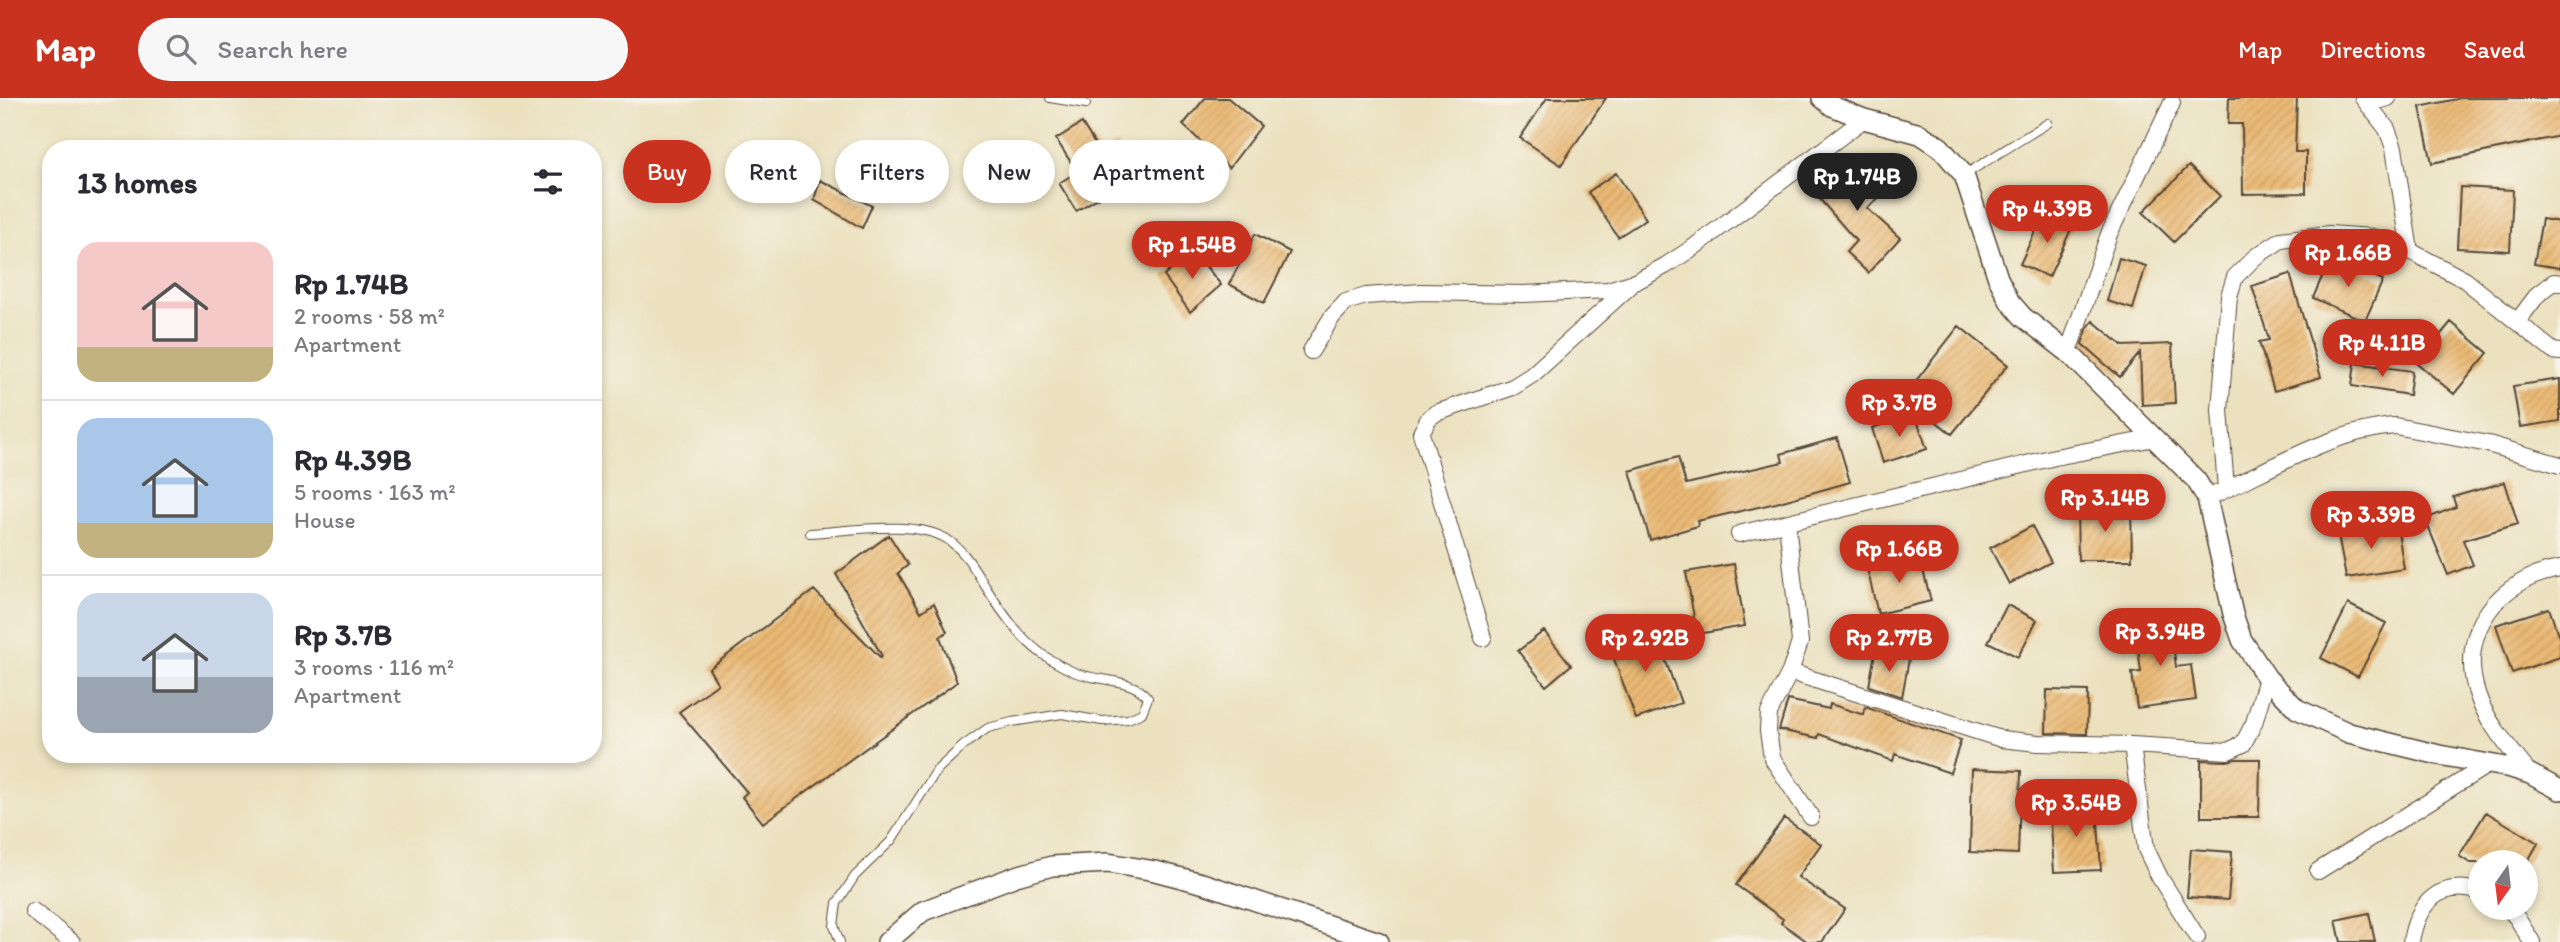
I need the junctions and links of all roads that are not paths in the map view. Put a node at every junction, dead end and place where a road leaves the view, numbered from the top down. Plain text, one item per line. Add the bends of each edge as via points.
1 (1050, 98) edge
2 (1822, 98) edge
3 (2388, 98) edge
4 (2366, 101) edge
5 (2172, 103) dead end
6 (1086, 104) dead end
7 (1864, 119) junction
8 (2048, 123) dead end
9 (1964, 175) junction
10 (2410, 251) junction
11 (1635, 282) junction
12 (2560, 283) edge
13 (2517, 322) junction
14 (1311, 351) dead end
15 (2067, 352) junction
16 (2560, 352) edge
17 (2155, 438) junction
18 (2560, 465) edge
19 (2226, 489) junction
20 (2207, 498) junction
21 (1787, 523) junction
22 (810, 533) dead end
23 (1739, 534) dead end
24 (2560, 569) edge
25 (1483, 638) dead end
26 (1790, 672) junction
27 (2267, 678) junction
28 (2132, 745) junction
29 (2489, 764) junction
30 (2530, 774) junction
31 (2560, 790) edge
32 (1811, 817) dead end
33 (2318, 871) dead end
34 (2468, 888) edge
35 (33, 911) dead end
36 (2518, 920) edge
37 (2197, 937) dead end
38 (72, 942) edge
39 (840, 942) edge
40 (887, 942) edge
41 (1379, 942) edge
42 (2411, 942) edge
43 (2532, 942) edge

1 - 6 lane
2 - 7 street
3 - 4 street
4 - 10 street via 2388,129 2394,148
5 - 15 street via 2109,234
7 - 9 street via 1932,139
7 - 11 street via 1694,247
8 - 9 lane
9 - 15 street via 2010,302
10 - 13 street via 2465,281
10 - 19 street via 2372,237 2306,236 2281,240 2235,277 2227,309 2220,410
11 - 14 street via 1576,293 1366,296 1346,302
11 - 25 street via 1532,375 1513,387 1436,413 1421,433
12 - 13 street via 2554,282 2538,294
13 - 16 street
15 - 17 street
17 - 20 street
17 - 21 street via 2055,457
18 - 19 street via 2488,444 2395,426 2308,451
19 - 20 street
20 - 27 street via 2233,614 2242,640
21 - 23 street
21 - 26 street via 1800,642
22 - 39 lane via 907,529 941,536 962,553 1008,620 1040,653 1076,673 1130,685 1148,698 1142,713 1128,719 1102,721 1062,714 988,728 964,745 937,770 891,841 855,876 837,903 834,926
24 - 30 street via 2500,596 2478,626 2473,649 2477,695
26 - 28 street via 2001,739
26 - 32 street via 1769,713 1768,731 1772,758
27 - 28 street via 2243,744 2228,751
27 - 29 street via 2297,709 2337,729
28 - 37 street via 2146,849
29 - 30 street
29 - 33 street
30 - 31 street
34 - 42 street via 2445,891 2419,911
35 - 38 street
36 - 43 street
40 - 41 street via 923,911 1016,876 1052,866 1108,863 1205,884

